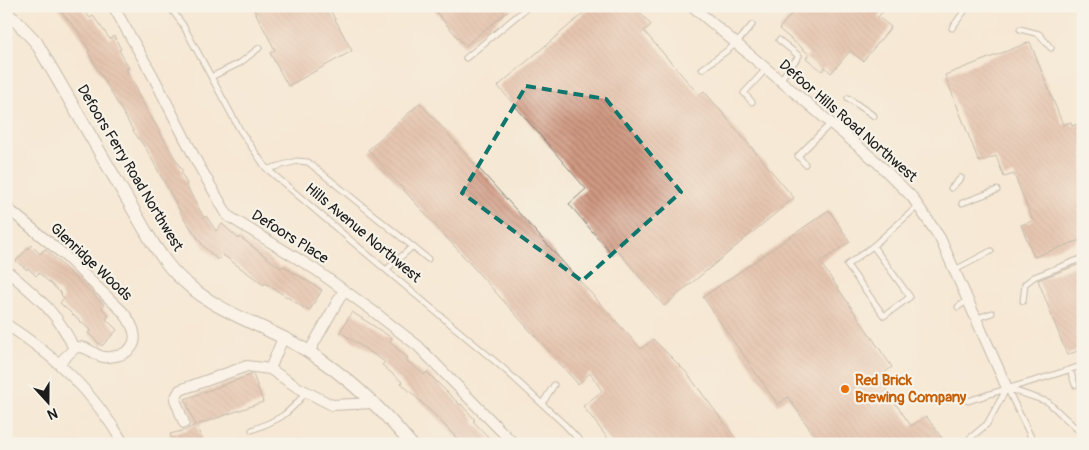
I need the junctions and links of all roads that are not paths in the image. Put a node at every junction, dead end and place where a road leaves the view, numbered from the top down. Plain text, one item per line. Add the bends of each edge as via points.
1 (113, 6) edge
2 (169, 6) edge
3 (529, 6) edge
4 (692, 6) edge
5 (968, 6) edge
6 (6, 13) edge
7 (752, 25) dead end
8 (952, 28) dead end
9 (1020, 29) dead end
10 (779, 40) dead end
11 (736, 44) junction
12 (259, 48) dead end
13 (1051, 48) dead end
14 (466, 58) dead end
15 (702, 69) dead end
16 (766, 69) junction
17 (211, 77) junction
18 (780, 80) junction
19 (848, 98) dead end
20 (752, 102) dead end
21 (874, 116) dead end
22 (831, 123) junction
23 (805, 164) dead end
24 (268, 169) junction
25 (961, 178) dead end
26 (951, 188) dead end
27 (996, 190) dead end
28 (962, 203) dead end
29 (918, 206) junction
30 (6, 207) edge
31 (413, 246) junction
32 (873, 246) junction
33 (991, 251) dead end
34 (1083, 258) edge
35 (428, 259) dead end
36 (6, 270) edge
37 (386, 270) junction
38 (955, 270) junction
39 (344, 290) junction
40 (968, 300) junction
41 (1023, 301) dead end
42 (958, 307) dead end
43 (992, 312) dead end
44 (976, 318) junction
45 (6, 324) edge
46 (283, 338) junction
47 (74, 349) junction
48 (309, 352) junction
49 (59, 363) junction
50 (1083, 365) edge
51 (270, 369) junction
52 (1070, 370) junction
53 (554, 385) dead end
54 (1075, 385) dead end
55 (1007, 388) junction
56 (306, 392) junction
57 (968, 401) dead end
58 (374, 403) junction
59 (542, 404) junction
60 (184, 423) dead end
61 (252, 430) dead end
62 (1031, 437) dead end
63 (1083, 438) edge
64 (124, 444) edge
65 (411, 444) edge
66 (514, 444) edge
67 (583, 444) edge
68 (963, 444) edge

1 - 39 street, Defoors Place via 228,216
2 - 17 lane, Hills Avenue Northwest
3 - 14 lane
4 - 11 street, Defoor Hills Road Northwest
5 - 8 lane
6 - 46 street, Defoors Ferry Road Northwest via 36,42 169,266 206,299
7 - 11 lane
9 - 13 lane via 1039,34
10 - 18 lane via 799,56
11 - 15 lane
11 - 16 street, Defoor Hills Road Northwest
12 - 17 lane via 240,63
16 - 18 street, Defoor Hills Road Northwest
16 - 20 lane via 744,93
17 - 24 lane, Hills Avenue Northwest via 240,130
18 - 22 street, Defoor Hills Road Northwest
19 - 21 lane
22 - 23 lane via 798,156
22 - 29 street, Defoor Hills Road Northwest via 896,180
24 - 31 lane via 297,161 308,162
24 - 37 lane, Hills Avenue Northwest
25 - 26 lane
27 - 28 lane
29 - 32 lane
29 - 38 street, Defoor Hills Road Northwest via 940,238
30 - 47 street, Glenridge Woods via 116,304 134,329 132,346 117,356 104,357 82,347
31 - 35 lane
31 - 37 lane
32 - 32 lane via 847,265 884,316 910,297
33 - 38 lane
34 - 41 lane via 1034,277 1025,284
36 - 47 street via 40,299 62,324
37 - 59 lane, Hills Avenue Northwest
38 - 40 street, Defoor Hills Road Northwest
39 - 48 street
39 - 66 street, Defoors Place via 418,346
40 - 42 lane
40 - 44 street, Defoor Hills Road Northwest
43 - 44 lane
44 - 55 street, Defoor Hills Road Northwest
45 - 49 street
46 - 48 street, Defoors Ferry Road Northwest
46 - 51 street
47 - 49 street
48 - 58 street, Defoors Ferry Road Northwest
49 - 64 street via 96,402
50 - 52 lane
51 - 56 street
51 - 60 street via 247,366 180,390 176,399
52 - 54 lane
52 - 55 lane
53 - 59 lane
55 - 57 lane
55 - 62 lane
55 - 63 lane via 1048,402
55 - 68 lane via 987,424
56 - 58 street via 332,405
56 - 61 lane via 278,420
58 - 65 street, Defoors Ferry Road Northwest
59 - 67 lane, Hills Avenue Northwest

